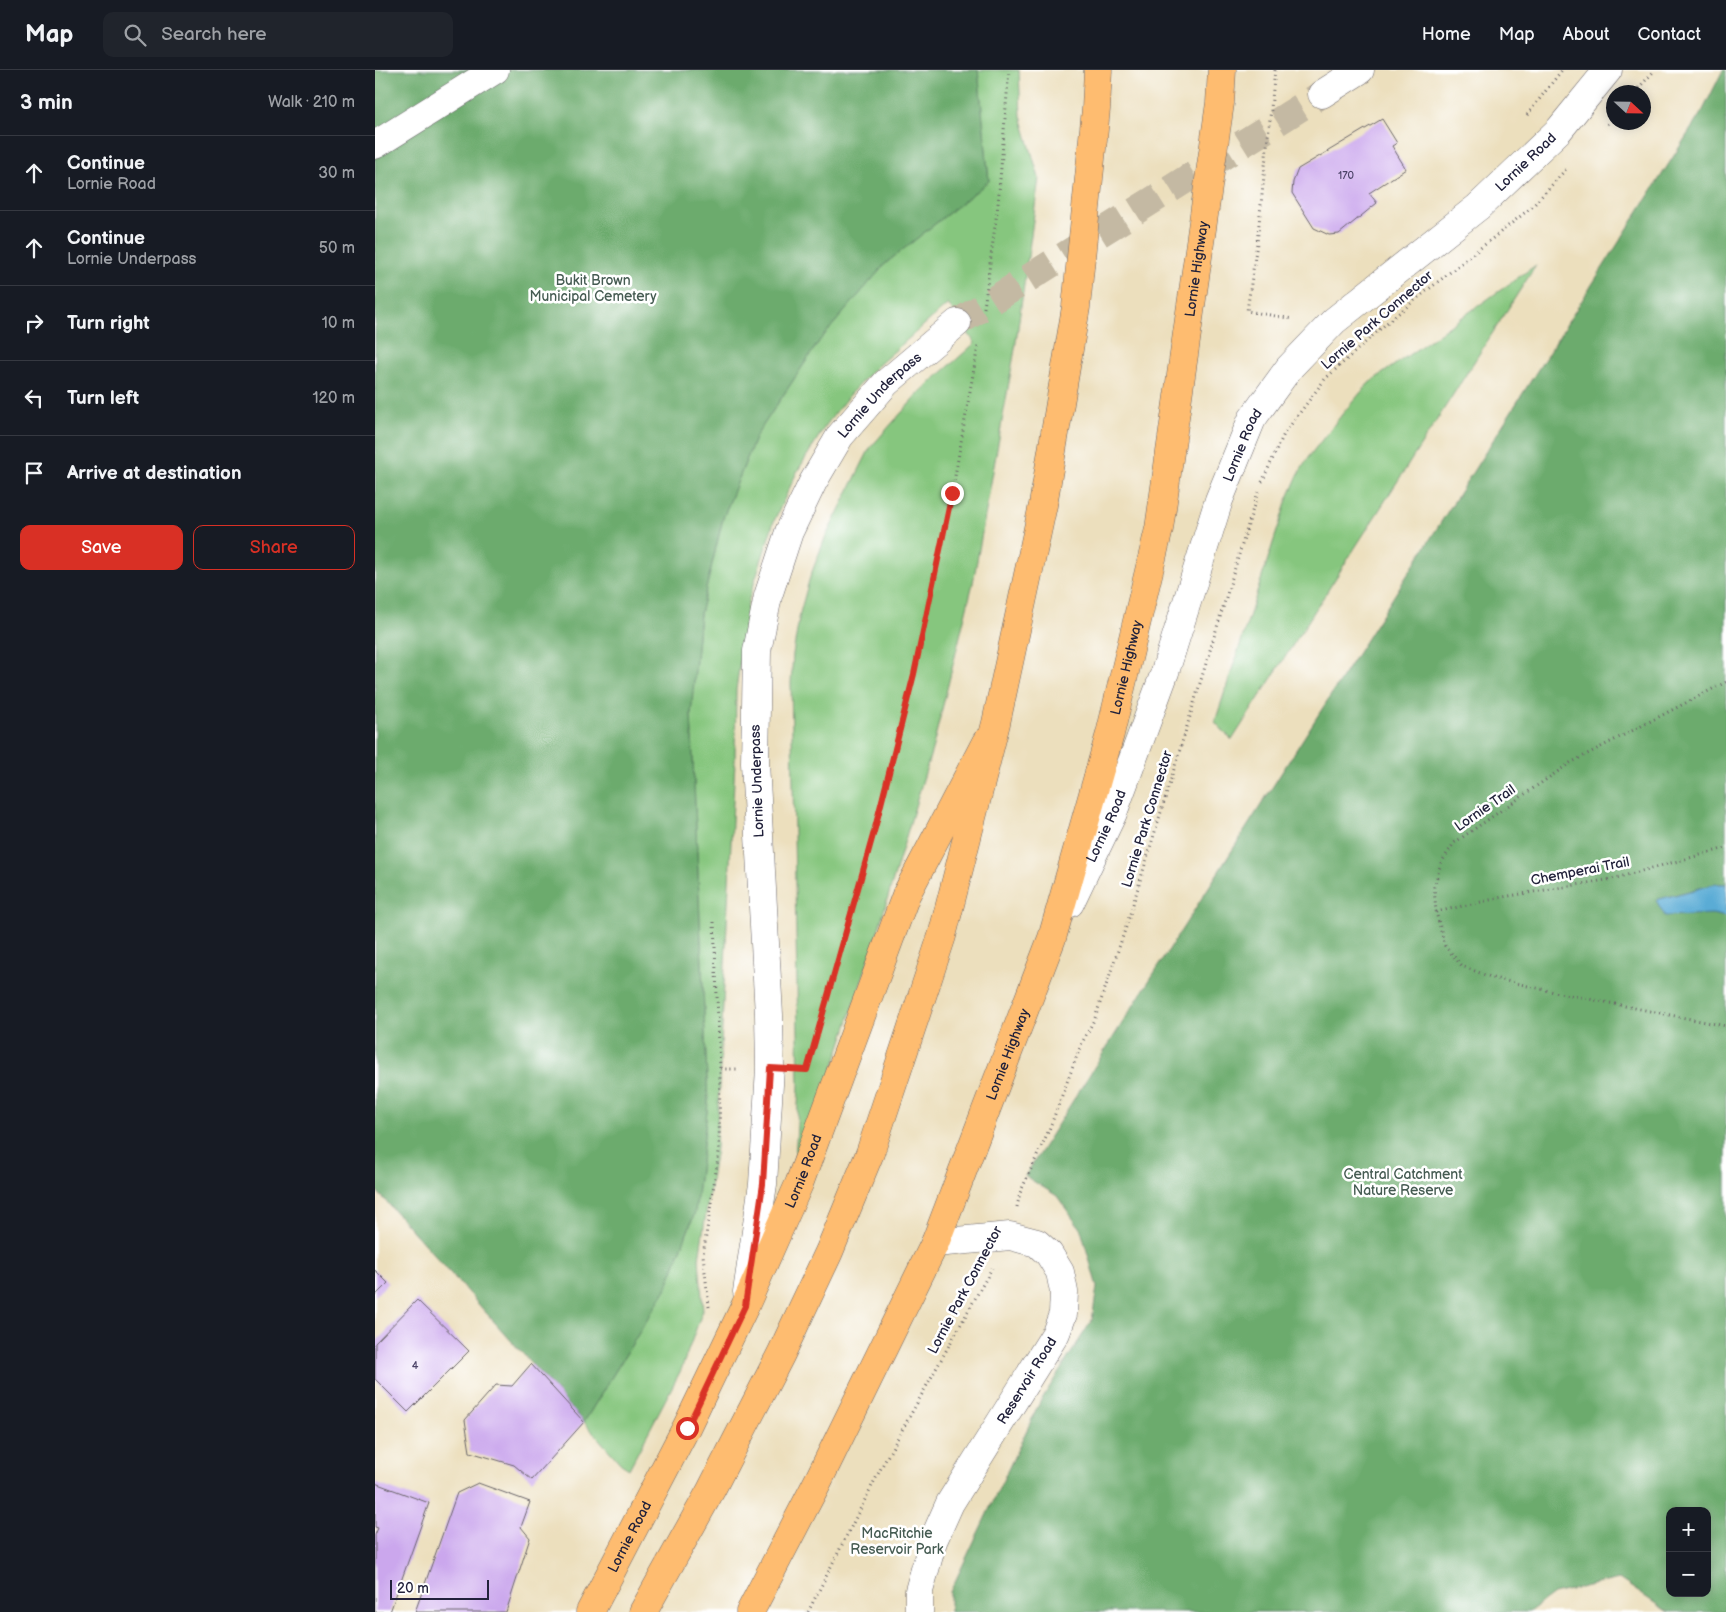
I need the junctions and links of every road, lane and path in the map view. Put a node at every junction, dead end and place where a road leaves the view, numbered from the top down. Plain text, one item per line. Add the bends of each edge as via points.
1 (495, 70) edge
2 (1009, 70) edge
3 (1098, 70) edge
4 (1222, 70) edge
5 (1275, 70) edge
6 (1360, 70) edge
7 (1561, 70) edge
8 (1608, 70) edge
9 (1655, 70) edge
10 (1641, 85) edge
11 (1322, 94) tunnel mouth
12 (1527, 116) dead end
13 (1606, 125) edge
14 (1601, 130) dead end
15 (375, 145) edge
16 (1570, 165) dead end
17 (983, 308) dead end
18 (1297, 320) dead end
19 (968, 330) joint
20 (1262, 483) dead end
21 (1258, 491) dead end
22 (1726, 682) edge
23 (996, 723) junction
24 (1726, 848) edge
25 (1436, 912) junction
26 (714, 922) dead end
27 (1052, 938) junction
28 (1726, 1026) edge
29 (810, 1061) dead end
30 (770, 1068) junction
31 (720, 1069) junction
32 (1010, 1236) junction
33 (935, 1243) junction
34 (745, 1306) junction
35 (709, 1309) dead end
36 (590, 1612) edge
37 (643, 1612) edge
38 (750, 1612) edge
39 (808, 1612) edge
40 (919, 1612) edge

1 - 15 street
2 - 17 path via 998,204
3 - 23 main road via 1076,307 1043,506
4 - 27 main road, Lornie Highway via 1220,103 1159,528 1110,734
5 - 18 path via 1247,312
6 - 11 street
7 - 12 path
8 - 27 street, Lornie Road via 1559,130 1478,206 1334,322 1289,368 1252,418 1219,500 1165,672 1113,812
9 - 10 path
13 - 14 path
16 - 20 path, Lornie Park Connector via 1532,207 1389,320 1325,379 1283,434
19 - 29 path via 952,493 914,674
19 - 30 street, Lornie Underpass via 886,383 840,436 789,532 768,596 757,651 755,763
21 - 32 path, Lornie Park Connector via 1127,924 1095,1018 1020,1193
22 - 25 path, Lornie Trail via 1570,763 1454,843 1441,863 1434,887
23 - 34 main road, Lornie Road via 906,895 799,1184
23 - 37 main road via 942,936 870,1153 829,1252 781,1354
24 - 25 path, Chemperai Trail via 1612,879
25 - 28 path, Lornie Trail via 1445,946 1462,966 1493,978 1559,993
26 - 31 path
27 - 33 main road, Lornie Highway
30 - 31 path
30 - 34 street, Lornie Underpass via 763,1184
31 - 35 path via 719,1152 703,1255
32 - 33 street, Reservoir Road
32 - 39 path, Lornie Park Connector via 881,1468
32 - 40 street, Reservoir Road via 1037,1243 1049,1254 1060,1272 1064,1292 1063,1314 1042,1358 950,1503 931,1549 919,1591
33 - 38 main road
34 - 36 main road, Lornie Road via 687,1428

